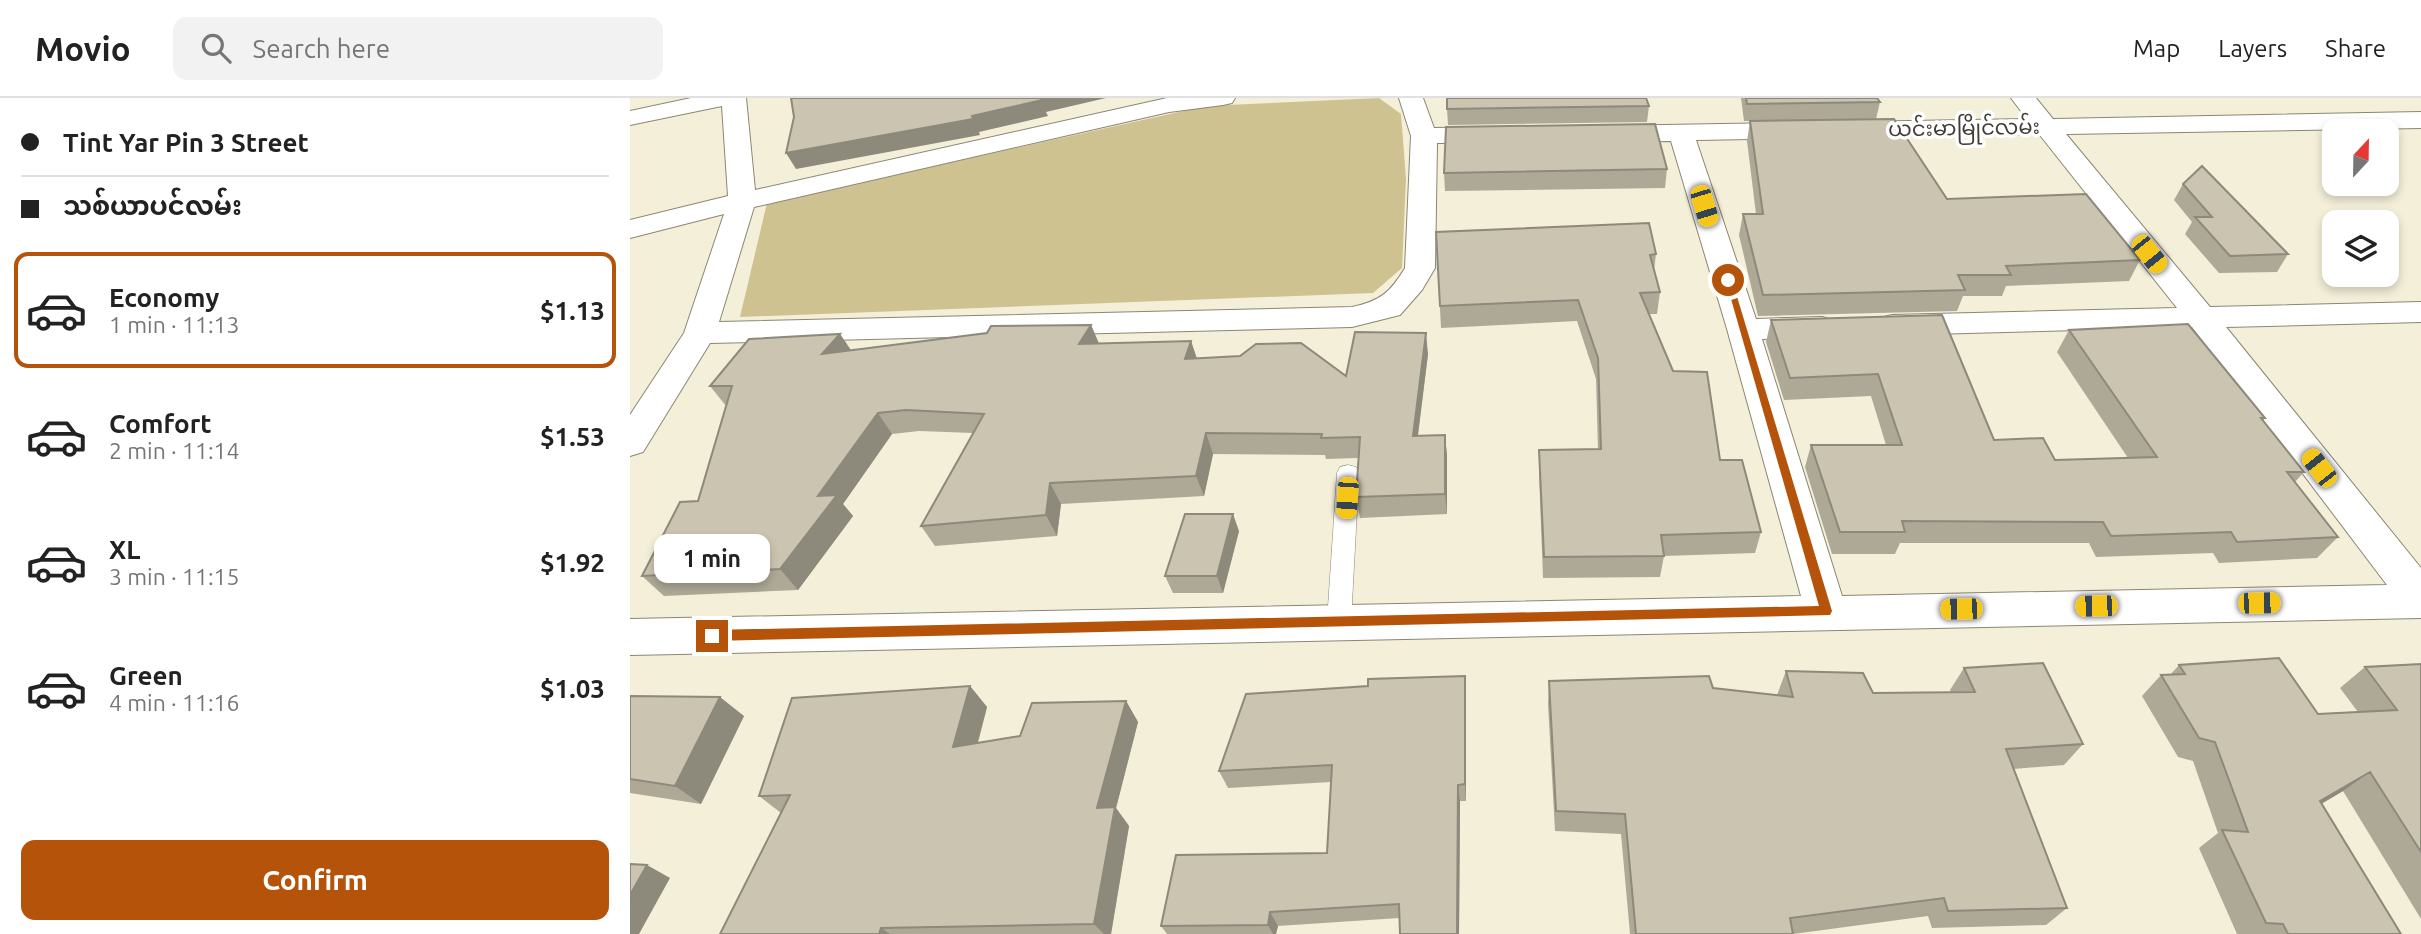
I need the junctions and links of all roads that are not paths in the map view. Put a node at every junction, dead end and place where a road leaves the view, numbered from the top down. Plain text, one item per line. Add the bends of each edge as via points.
1 (726, 98) edge
2 (734, 98) edge
3 (1223, 98) edge
4 (1411, 98) edge
5 (2022, 98) edge
6 (2380, 98) edge
7 (630, 118) edge
8 (2414, 120) edge
9 (2045, 126) junction
10 (1681, 132) junction
11 (1587, 134) edge
12 (1519, 135) edge
13 (1424, 136) junction
14 (742, 201) junction
15 (630, 229) edge
16 (2421, 312) edge
17 (2201, 317) junction
18 (1743, 329) junction
19 (701, 333) junction
20 (630, 443) edge
21 (1348, 473) dead end
22 (2421, 599) edge
23 (1826, 611) junction
24 (1339, 622) junction
25 (630, 637) edge

1 - 7 street
2 - 14 street
3 - 14 street via 1169,105
4 - 13 street
5 - 9 street
6 - 8 street
8 - 9 street, ယင်းမာမြိုင်လမ်း
9 - 10 street, ယင်းမာမြိုင်လမ်း
9 - 17 street
10 - 11 street, ယင်းမာမြိုင်လမ်း
10 - 18 street
12 - 13 street
13 - 19 street via 1420,268 1402,296 1376,313
14 - 15 street
14 - 19 street
16 - 17 street
17 - 18 street
17 - 22 street
18 - 23 street
19 - 20 street
21 - 24 lane
22 - 23 street
23 - 24 street
24 - 25 street

